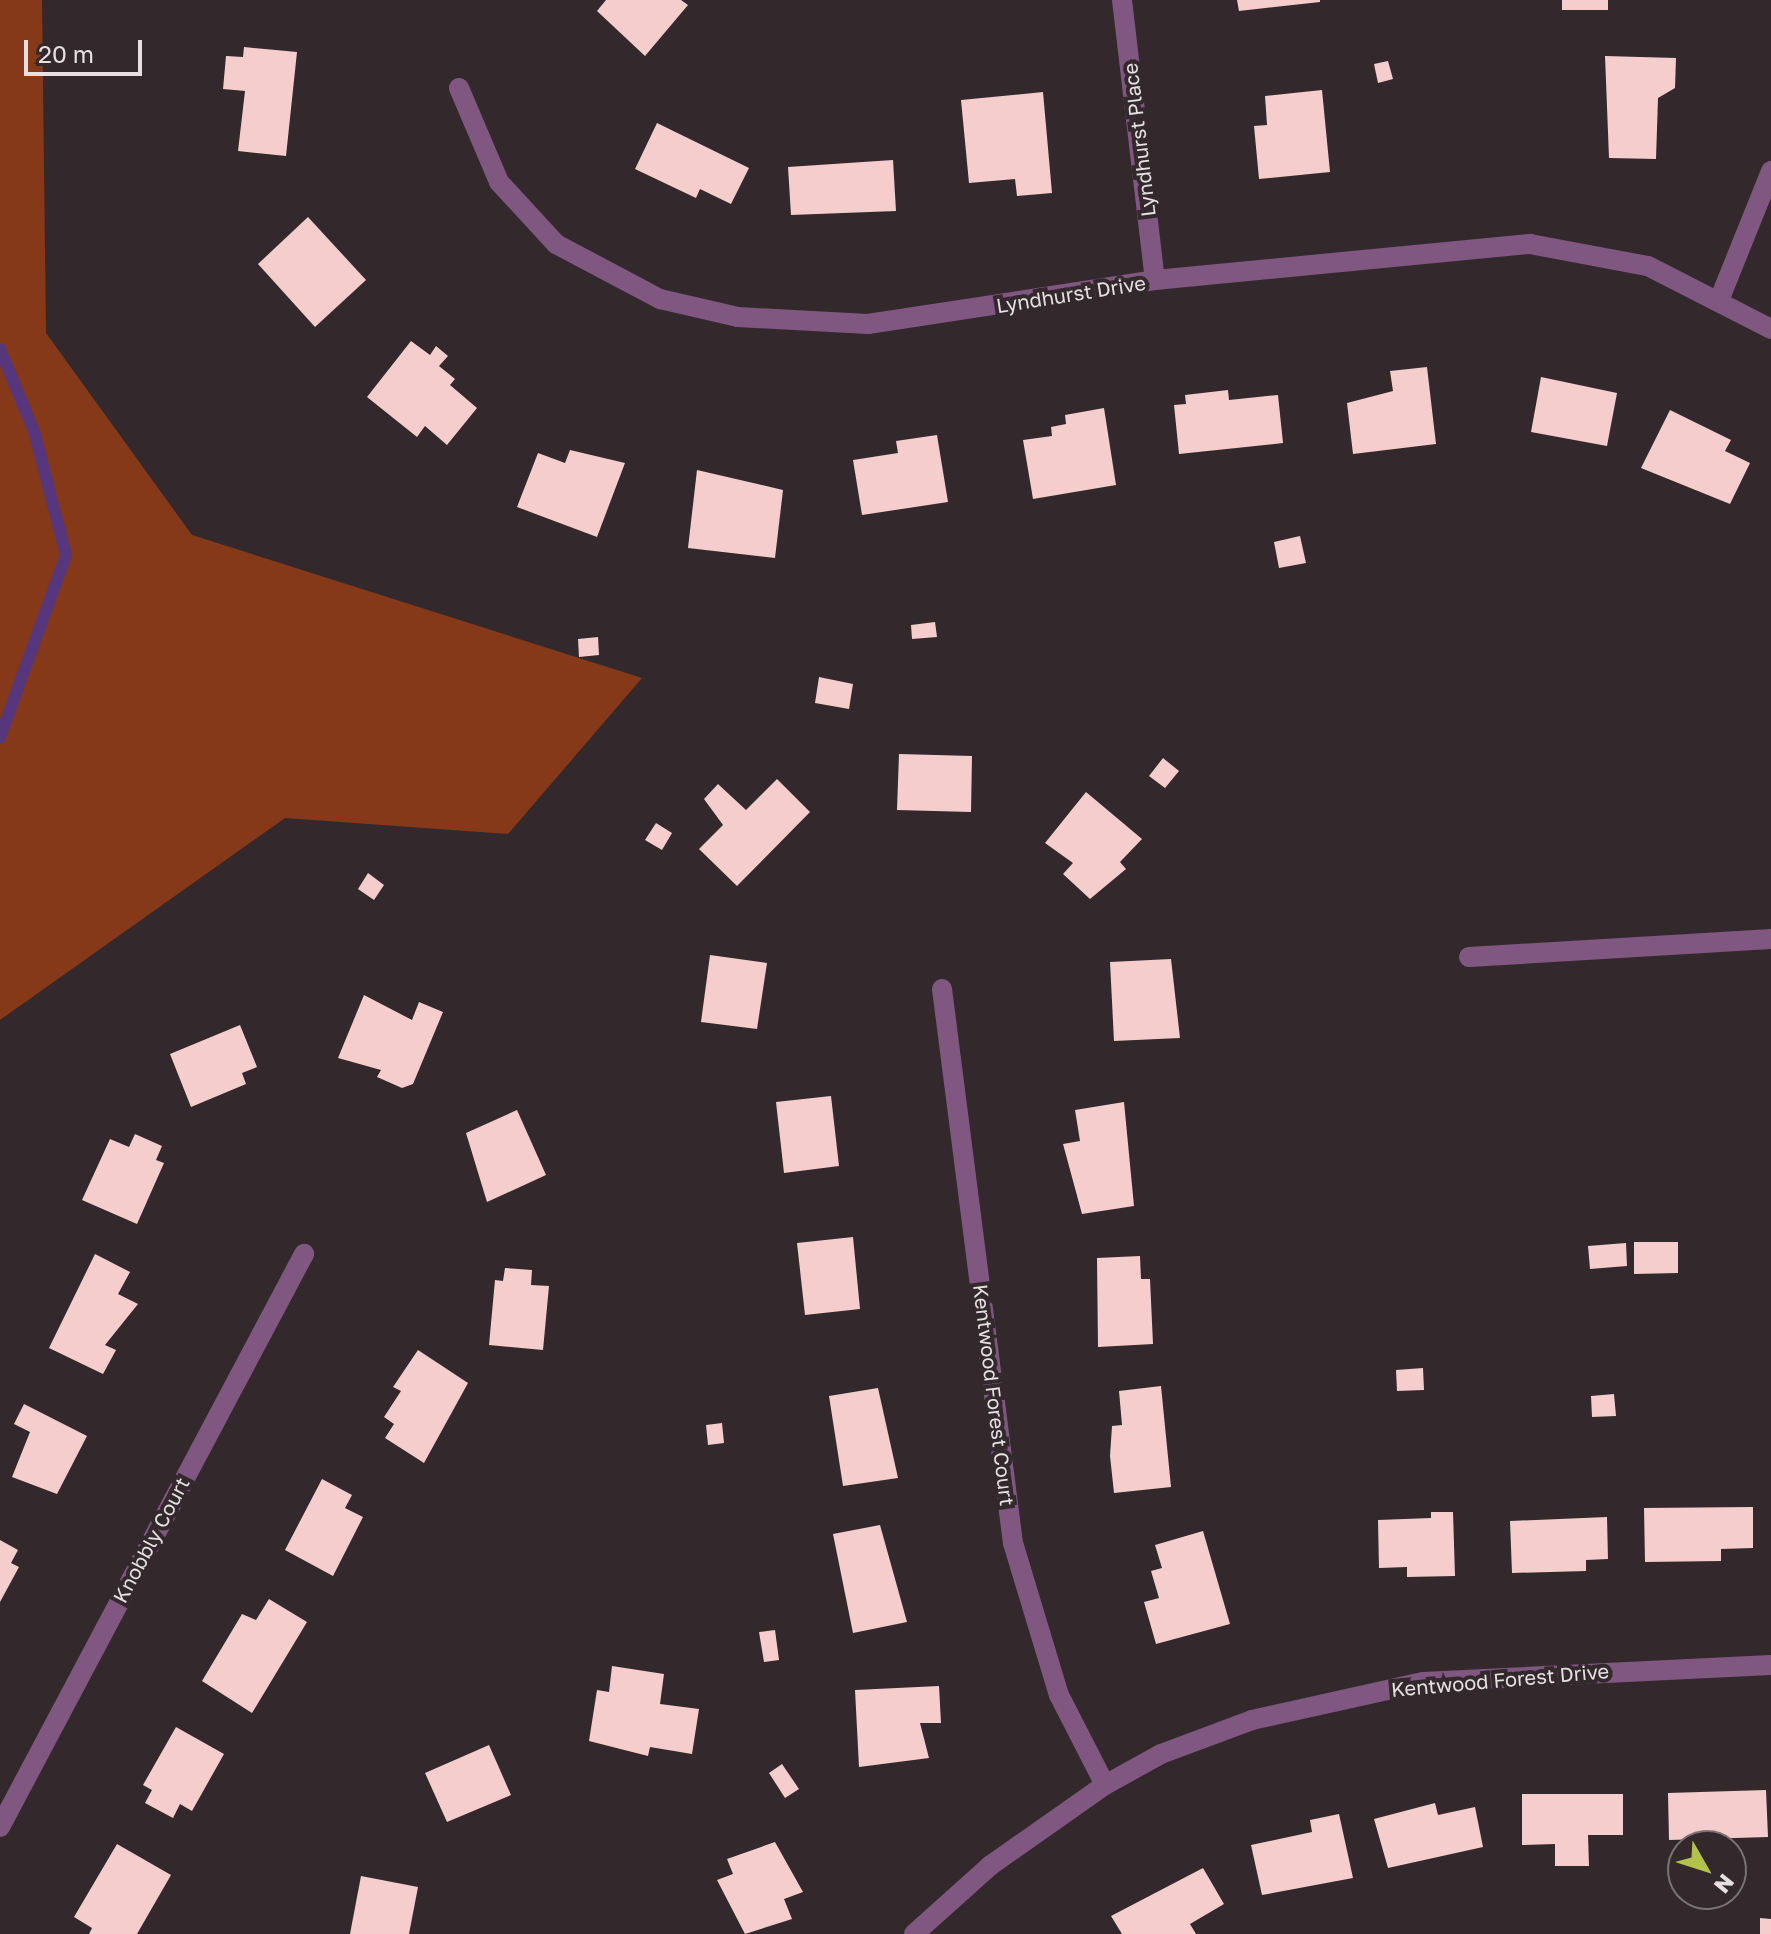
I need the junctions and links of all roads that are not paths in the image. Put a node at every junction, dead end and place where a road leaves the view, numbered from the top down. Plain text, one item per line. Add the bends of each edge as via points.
1 (1122, 0) edge
2 (459, 88) dead end
3 (1771, 171) edge
4 (1155, 280) junction
5 (1720, 298) junction
6 (1771, 329) edge
7 (1771, 939) edge
8 (1469, 957) dead end
9 (942, 989) dead end
10 (304, 1254) dead end
11 (1771, 1665) edge
12 (1105, 1785) junction
13 (0, 1827) edge
14 (914, 1934) edge

1 - 4 street, Lyndhurst Place
2 - 4 street, Lyndhurst Drive via 475,137 524,215 601,273 660,299 738,317 868,324
3 - 5 street
4 - 5 street, Lyndhurst Drive via 1530,244 1596,251
5 - 6 street, Lyndhurst Drive
7 - 8 street
9 - 12 street, Kentwood Forest Court via 1013,1543 1059,1695
10 - 13 street, Knobbly Court
11 - 12 street, Kentwood Forest Drive via 1409,1684 1252,1720 1161,1754
12 - 14 street, Kentwood Forest Drive via 991,1865

